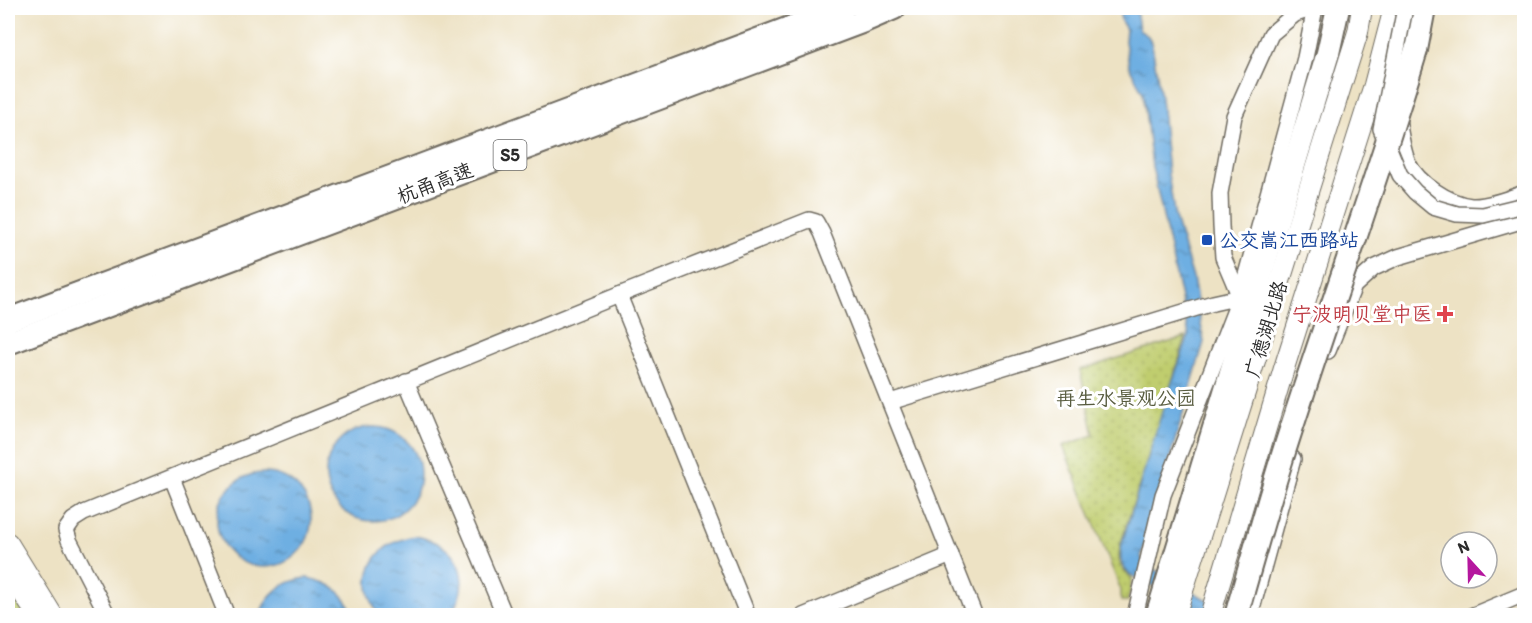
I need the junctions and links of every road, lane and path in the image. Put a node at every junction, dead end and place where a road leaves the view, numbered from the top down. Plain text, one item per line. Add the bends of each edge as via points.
1 (843, 8) edge
2 (894, 8) edge
3 (1315, 8) edge
4 (1338, 8) edge
5 (1362, 8) edge
6 (1394, 8) edge
7 (1405, 8) edge
8 (1414, 8) edge
9 (1424, 8) edge
10 (1524, 193) edge
11 (1524, 205) edge
12 (1524, 220) edge
13 (123, 290) junction
14 (619, 295) junction
15 (1240, 297) junction
16 (8, 320) edge
17 (8, 343) edge
18 (406, 381) junction
19 (890, 402) junction
20 (172, 478) junction
21 (8, 543) edge
22 (951, 555) junction
23 (8, 571) edge
24 (1524, 594) edge
25 (38, 615) edge
26 (53, 615) edge
27 (108, 615) edge
28 (227, 615) edge
29 (505, 615) edge
30 (748, 615) edge
31 (803, 615) edge
32 (975, 615) edge
33 (1135, 615) edge
34 (1156, 615) edge
35 (1175, 615) edge
36 (1210, 615) edge
37 (1236, 615) edge
38 (1250, 615) edge
39 (1471, 615) edge

1 - 13 highway, 杭甬高速 / S5
2 - 13 highway, 杭甬高速 / S5
3 - 15 street
3 - 15 street via 1295,14 1272,34 1234,116 1220,193 1221,226 1223,257
4 - 34 highway via 1328,53
5 - 35 main road, 广德湖北路 via 1358,32
6 - 36 main road, 广德湖北路 via 1371,97
7 - 11 street, bridge via 1382,129 1400,175 1433,207 1457,214 1484,214
8 - 10 street via 1397,112 1402,146 1410,165 1447,200 1472,206
9 - 37 highway, bridge via 1416,50 1388,144 1286,447
12 - 38 street via 1398,257 1374,268 1354,286 1312,390
13 - 16 highway, 杭甬高速 / S5
13 - 17 highway, 杭甬高速 / S5
14 - 18 street
14 - 19 street via 797,224 816,222
14 - 30 street
15 - 19 street
15 - 33 street via 1163,495
18 - 20 street
18 - 29 street
19 - 22 street
20 - 27 street via 84,513 66,530
20 - 28 street
21 - 26 main road
22 - 31 street
22 - 32 street
23 - 25 main road
24 - 39 street

